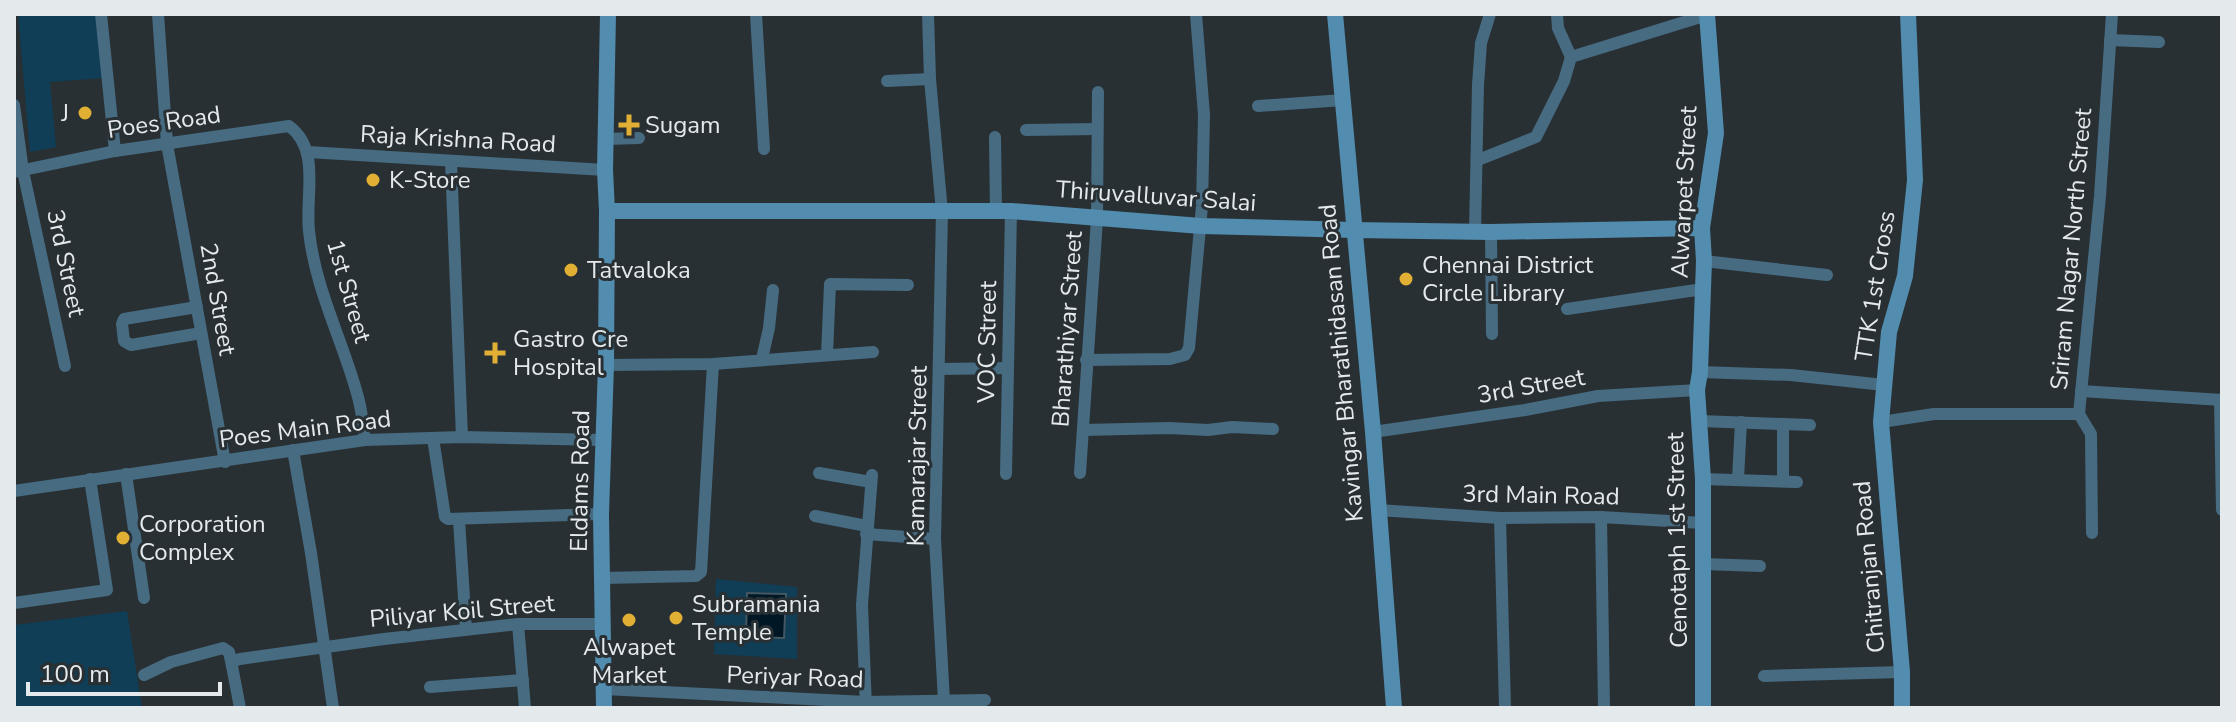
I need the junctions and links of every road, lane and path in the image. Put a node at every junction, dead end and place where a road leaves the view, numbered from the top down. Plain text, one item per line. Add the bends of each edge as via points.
1 (101, 14) edge
2 (158, 14) edge
3 (608, 14) edge
4 (756, 14) edge
5 (928, 14) edge
6 (1196, 14) edge
7 (1335, 14) edge
8 (1490, 14) edge
9 (1557, 14) edge
10 (1908, 14) edge
11 (2112, 14) edge
12 (1707, 15) edge
13 (2110, 40) junction
14 (2159, 42) dead end
15 (1571, 57) junction
16 (930, 79) junction
17 (887, 81) dead end
18 (1098, 92) dead end
19 (1343, 100) junction
20 (14, 105) edge
21 (1258, 106) dead end
22 (1097, 129) junction
23 (1026, 130) dead end
24 (995, 137) dead end
25 (639, 138) dead end
26 (606, 139) junction
27 (167, 144) junction
28 (764, 149) dead end
29 (115, 151) junction
30 (308, 152) junction
31 (1478, 160) junction
32 (451, 162) junction
33 (605, 170) junction
34 (18, 171) edge
35 (607, 211) junction
36 (942, 212) junction
37 (1004, 212) junction
38 (1097, 219) junction
39 (1201, 226) junction
40 (1702, 228) junction
41 (1353, 230) junction
42 (1483, 232) junction
43 (1704, 261) junction
44 (1827, 275) dead end
45 (908, 285) dead end
46 (1703, 289) junction
47 (773, 290) dead end
48 (197, 307) junction
49 (1567, 309) dead end
50 (178, 310) junction
51 (201, 333) junction
52 (1492, 334) dead end
53 (183, 336) junction
54 (873, 352) dead end
55 (827, 355) junction
56 (762, 359) junction
57 (1086, 360) junction
58 (713, 364) junction
59 (606, 365) junction
60 (65, 366) dead end
61 (1008, 368) junction
62 (941, 369) junction
63 (1700, 372) junction
64 (1884, 385) junction
65 (1697, 390) junction
66 (2081, 391) junction
67 (2221, 400) edge
68 (2079, 414) junction
69 (1700, 421) junction
70 (1741, 422) junction
71 (1881, 422) junction
72 (1783, 425) junction
73 (1810, 425) dead end
74 (1273, 429) dead end
75 (1083, 430) junction
76 (1373, 432) junction
77 (462, 437) junction
78 (433, 438) junction
79 (365, 440) junction
80 (603, 440) junction
81 (293, 450) junction
82 (225, 462) junction
83 (819, 473) dead end
84 (1080, 473) dead end
85 (126, 474) junction
86 (1006, 474) dead end
87 (90, 479) junction
88 (1703, 479) junction
89 (1738, 479) junction
90 (1783, 481) junction
91 (1797, 482) dead end
92 (2221, 483) edge
93 (14, 491) edge
94 (1378, 510) junction
95 (2222, 510) edge
96 (601, 514) junction
97 (815, 516) dead end
98 (1601, 517) junction
99 (1500, 518) junction
100 (459, 520) junction
101 (1703, 523) junction
102 (866, 530) junction
103 (2092, 533) dead end
104 (935, 539) junction
105 (1704, 564) junction
106 (1760, 566) dead end
107 (603, 578) junction
108 (144, 598) dead end
109 (14, 603) edge
110 (518, 624) junction
111 (603, 624) junction
112 (466, 629) junction
113 (325, 647) junction
114 (232, 666) junction
115 (1902, 672) junction
116 (144, 675) dead end
117 (1764, 676) dead end
118 (523, 680) junction
119 (430, 687) dead end
120 (604, 689) junction
121 (985, 700) dead end
122 (953, 703) edge
123 (866, 705) edge
124 (240, 708) edge
125 (333, 708) edge
126 (525, 708) edge
127 (604, 708) edge
128 (1394, 708) edge
129 (1505, 708) edge
130 (1604, 708) edge
131 (1703, 708) edge
132 (1902, 708) edge

1 - 29 street
2 - 27 street, 2nd Street
3 - 26 street, Eldams Road
4 - 28 street
5 - 16 street, Kamarajar Street
6 - 39 street via 1204,115
7 - 19 street, Kavingar Bharathidasan Road
8 - 31 street via 1481,43
9 - 15 street
10 - 64 street, TTK 1st Cross via 1915,180 1905,276 1889,332
11 - 13 street, Sriram Nagar North Street
12 - 15 street
12 - 40 street, Alwarpet Street via 1716,133
13 - 14 street
13 - 66 street, Sriram Nagar North Street
15 - 31 street via 1536,137
16 - 17 street
16 - 36 street, Kamarajar Street
18 - 22 street, Bharathiyar Street
19 - 21 street
19 - 41 street, Kavingar Bharathidasan Road
20 - 34 street, 3rd Street
22 - 23 street
22 - 38 street, Bharathiyar Street
24 - 37 street, VOC Street
25 - 26 street
26 - 33 street, Eldams Road
27 - 29 street, Poes Road
27 - 30 street, Poes Road via 289,126 300,134
27 - 48 street, 2nd Street
29 - 34 street, Poes Road
30 - 32 street, Raja Krishna Road
30 - 79 street, 1st Street via 309,230 318,280 359,400
31 - 42 street
32 - 33 street, Raja Krishna Road
32 - 77 street
33 - 35 street, Eldams Road
34 - 60 street, 3rd Street
35 - 36 street, Thiruvalluvar Salai
35 - 59 street, Eldams Road
36 - 37 street, Thiruvalluvar Salai
36 - 62 street, Kamarajar Street
37 - 38 street, Thiruvalluvar Salai
37 - 61 street, VOC Street
38 - 39 street, Thiruvalluvar Salai
38 - 57 street, Bharathiyar Street
39 - 41 street, Thiruvalluvar Salai
39 - 57 street via 1185,355
40 - 42 street, Thiruvalluvar Salai
40 - 43 street, Alwarpet Street
41 - 42 street, Thiruvalluvar Salai
41 - 76 street, Kavingar Bharathidasan Road
42 - 52 street
43 - 44 street
43 - 46 street, Alwarpet Street
45 - 55 street via 830,284
46 - 49 street
46 - 63 street, Alwarpet Street
47 - 56 street
48 - 50 street
48 - 51 street, 2nd Street
50 - 53 street
50 - 53 street via 124,319 124,341 131,345
51 - 53 street
51 - 82 street, 2nd Street
54 - 55 street
55 - 56 street
56 - 58 street
57 - 75 street, Bharathiyar Street
58 - 59 street
58 - 107 street via 701,572
59 - 80 street, Eldams Road
61 - 62 street
61 - 86 street, VOC Street
62 - 104 street, Kamarajar Street
63 - 64 street
63 - 65 street, Cenotaph 1st Street
64 - 71 street, TTK 1st Cross
65 - 69 street, Cenotaph 1st Street
65 - 76 street, 3rd Street via 1598,396
66 - 67 street
66 - 68 street, Sriram Nagar North Street
67 - 92 street
68 - 71 street via 1934,414
68 - 103 street, Sriram Nagar North Street via 2091,434
69 - 70 street
69 - 88 street, Cenotaph 1st Street
70 - 72 street
70 - 89 street
71 - 115 street, Chitranjan Road
72 - 73 street
72 - 90 street
74 - 75 street
75 - 84 street, Bharathiyar Street
76 - 94 street, Kavingar Bharathidasan Road
77 - 78 street, Poes Main Road
77 - 80 street, Poes Main Road
78 - 79 street, Poes Main Road
78 - 100 street via 445,517
79 - 81 street, Poes Main Road
80 - 96 street, Eldams Road
81 - 82 street, Poes Main Road
81 - 113 street
82 - 85 street, Poes Main Road
83 - 102 street, Kamarajar Street via 872,478
85 - 87 street, Poes Main Road
85 - 108 street
87 - 93 street, Poes Main Road
87 - 109 street via 107,590
88 - 89 street
88 - 101 street, Cenotaph 1st Street
89 - 90 street
90 - 91 street
92 - 95 street
94 - 99 street, 3rd Main Road
94 - 128 street, Kavingar Bharathidasan Road
96 - 100 street
96 - 107 street, Eldams Road
97 - 102 street
98 - 99 street, 3rd Main Road
98 - 101 street, 3rd Main Road
98 - 130 street
99 - 129 street
100 - 112 street
101 - 105 street, Cenotaph 1st Street
102 - 104 street
102 - 123 street, Kamarajar Street
104 - 122 street, Kamarajar Street
105 - 106 street
105 - 131 street, Cenotaph 1st Street
107 - 111 street, Eldams Road
110 - 111 street, Piliyar Koil Street
110 - 112 street, Piliyar Koil Street
110 - 118 street
111 - 120 street, Eldams Road
112 - 113 street, Piliyar Koil Street
113 - 114 street, Piliyar Koil Street via 240,659
113 - 125 street
114 - 116 street via 223,648
114 - 124 street
115 - 117 street
115 - 132 street, Chitranjan Road
118 - 119 street
118 - 126 street
120 - 123 street, Periyar Road
120 - 127 street, Eldams Road
121 - 122 street, Periyar Road
122 - 123 street, Periyar Road

